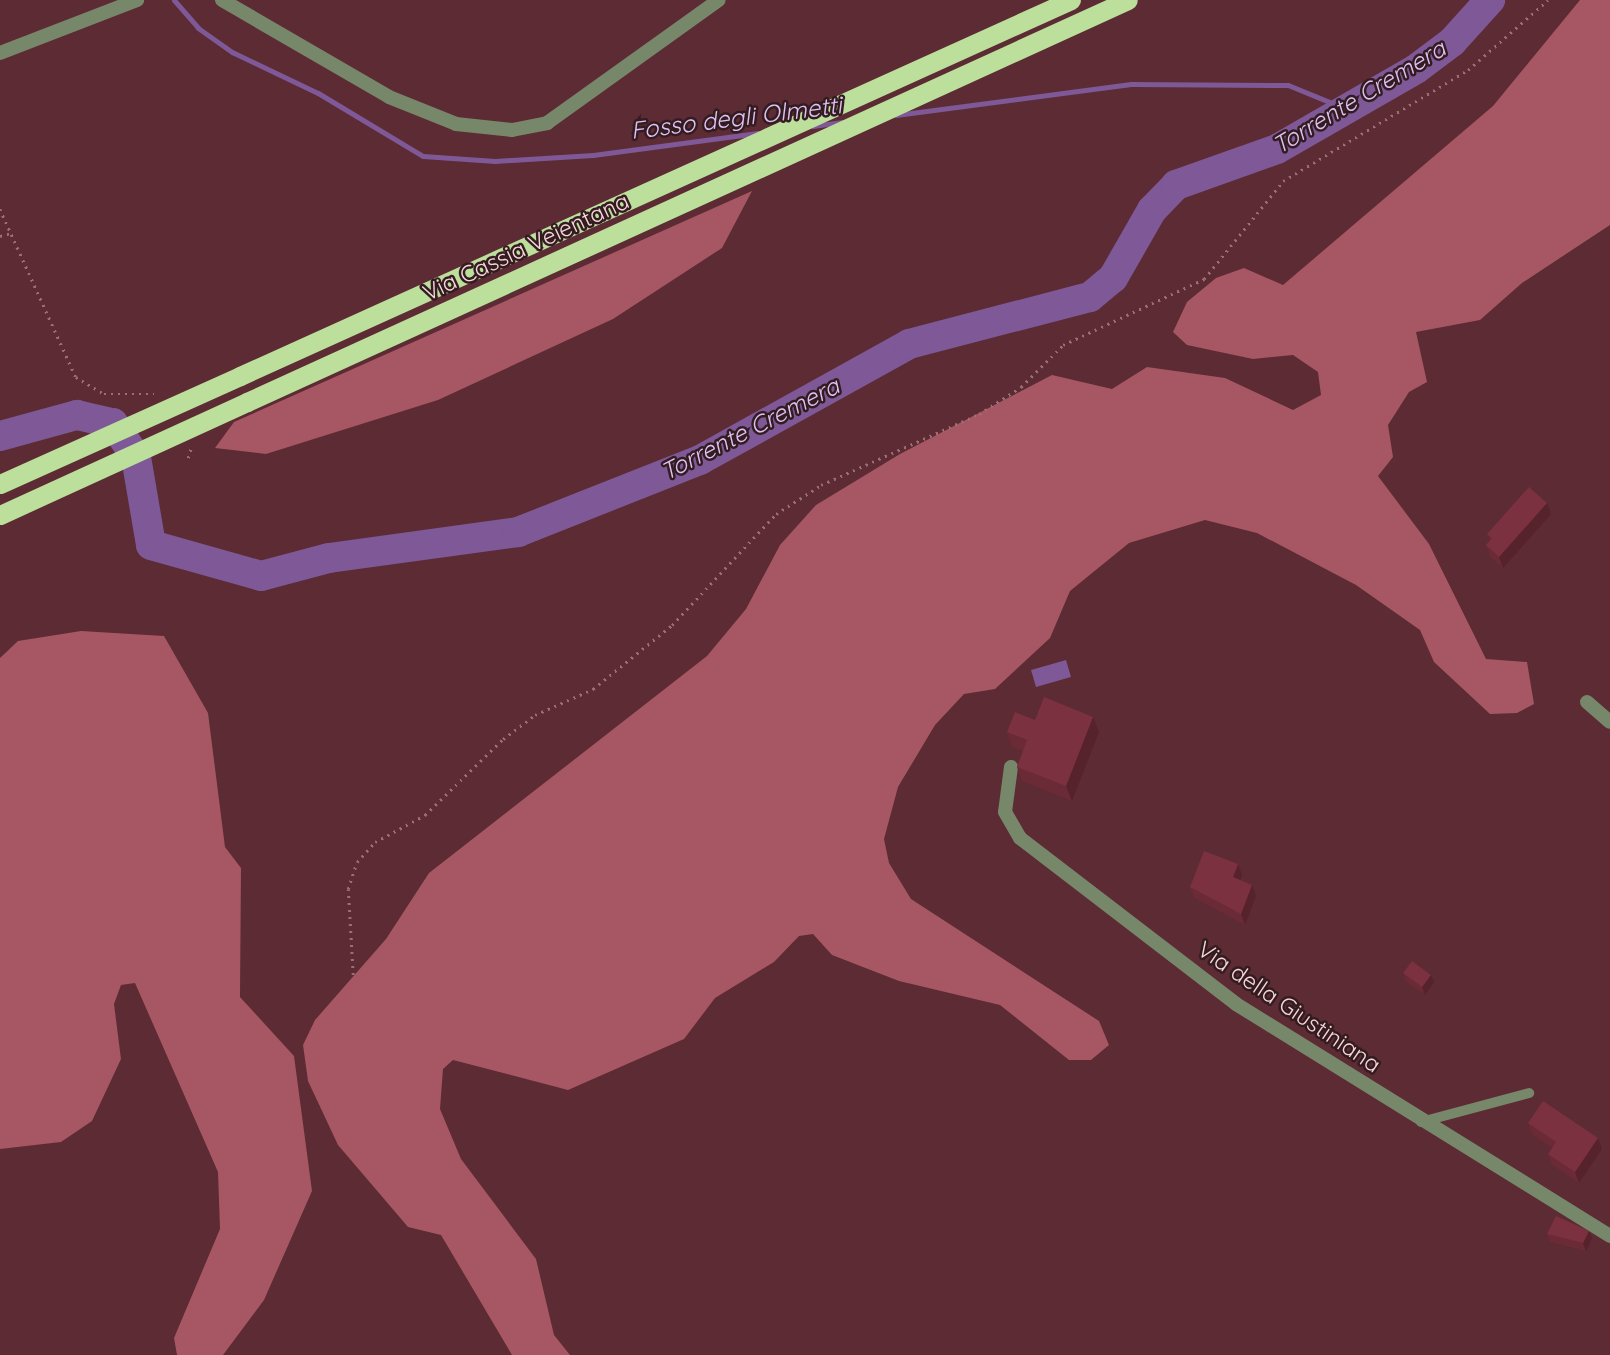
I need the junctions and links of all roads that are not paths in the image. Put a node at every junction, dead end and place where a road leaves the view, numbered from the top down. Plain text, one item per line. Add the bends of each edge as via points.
1 (137, 0) edge
2 (222, 0) edge
3 (719, 0) edge
4 (1128, 0) edge
5 (1067, 2) edge
6 (0, 53) edge
7 (0, 484) edge
8 (0, 515) edge
9 (1587, 702) dead end
10 (1610, 722) edge
11 (1011, 767) dead end
12 (1529, 1093) dead end
13 (1421, 1122) junction
14 (1610, 1236) edge

1 - 6 street
2 - 3 street via 389,97 456,124 503,130 547,123
4 - 8 highway, Via Cassia Veientana, bridge
5 - 7 highway, Via Cassia Veientana, bridge
9 - 10 street
11 - 13 street, Via della Giustiniana via 1005,812 1020,838 1236,1004
12 - 13 lane
13 - 14 street, Via della Giustiniana

